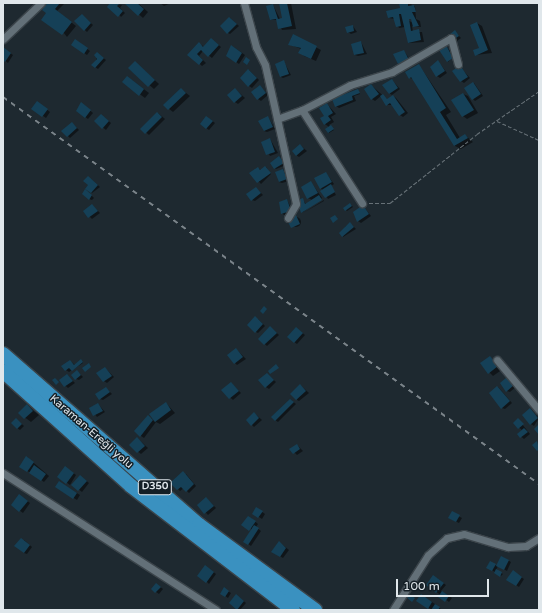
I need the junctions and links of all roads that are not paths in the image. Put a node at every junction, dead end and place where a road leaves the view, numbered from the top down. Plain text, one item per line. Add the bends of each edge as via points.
1 (41, 3) edge
2 (244, 3) edge
3 (3, 39) edge
4 (458, 64) dead end
5 (302, 110) junction
6 (276, 120) junction
7 (362, 203) road end
8 (288, 218) dead end
9 (3, 354) edge
10 (497, 360) dead end
11 (3, 371) edge
12 (539, 410) edge
13 (3, 473) edge
14 (539, 538) edge
15 (216, 610) edge
16 (293, 610) edge
17 (315, 610) edge
18 (393, 610) edge

1 - 3 street
2 - 6 street via 256,47 265,65
4 - 5 street via 451,38 392,72 350,85
5 - 6 street
5 - 7 street
6 - 8 street via 296,204
9 - 17 highway, Karaman-Ereğli yolu / D350 via 199,525
10 - 12 street
11 - 16 highway, Karaman-Ereğli yolu / D350 via 142,495
13 - 15 street
14 - 18 street via 526,546 508,547 464,534 447,538 428,555

